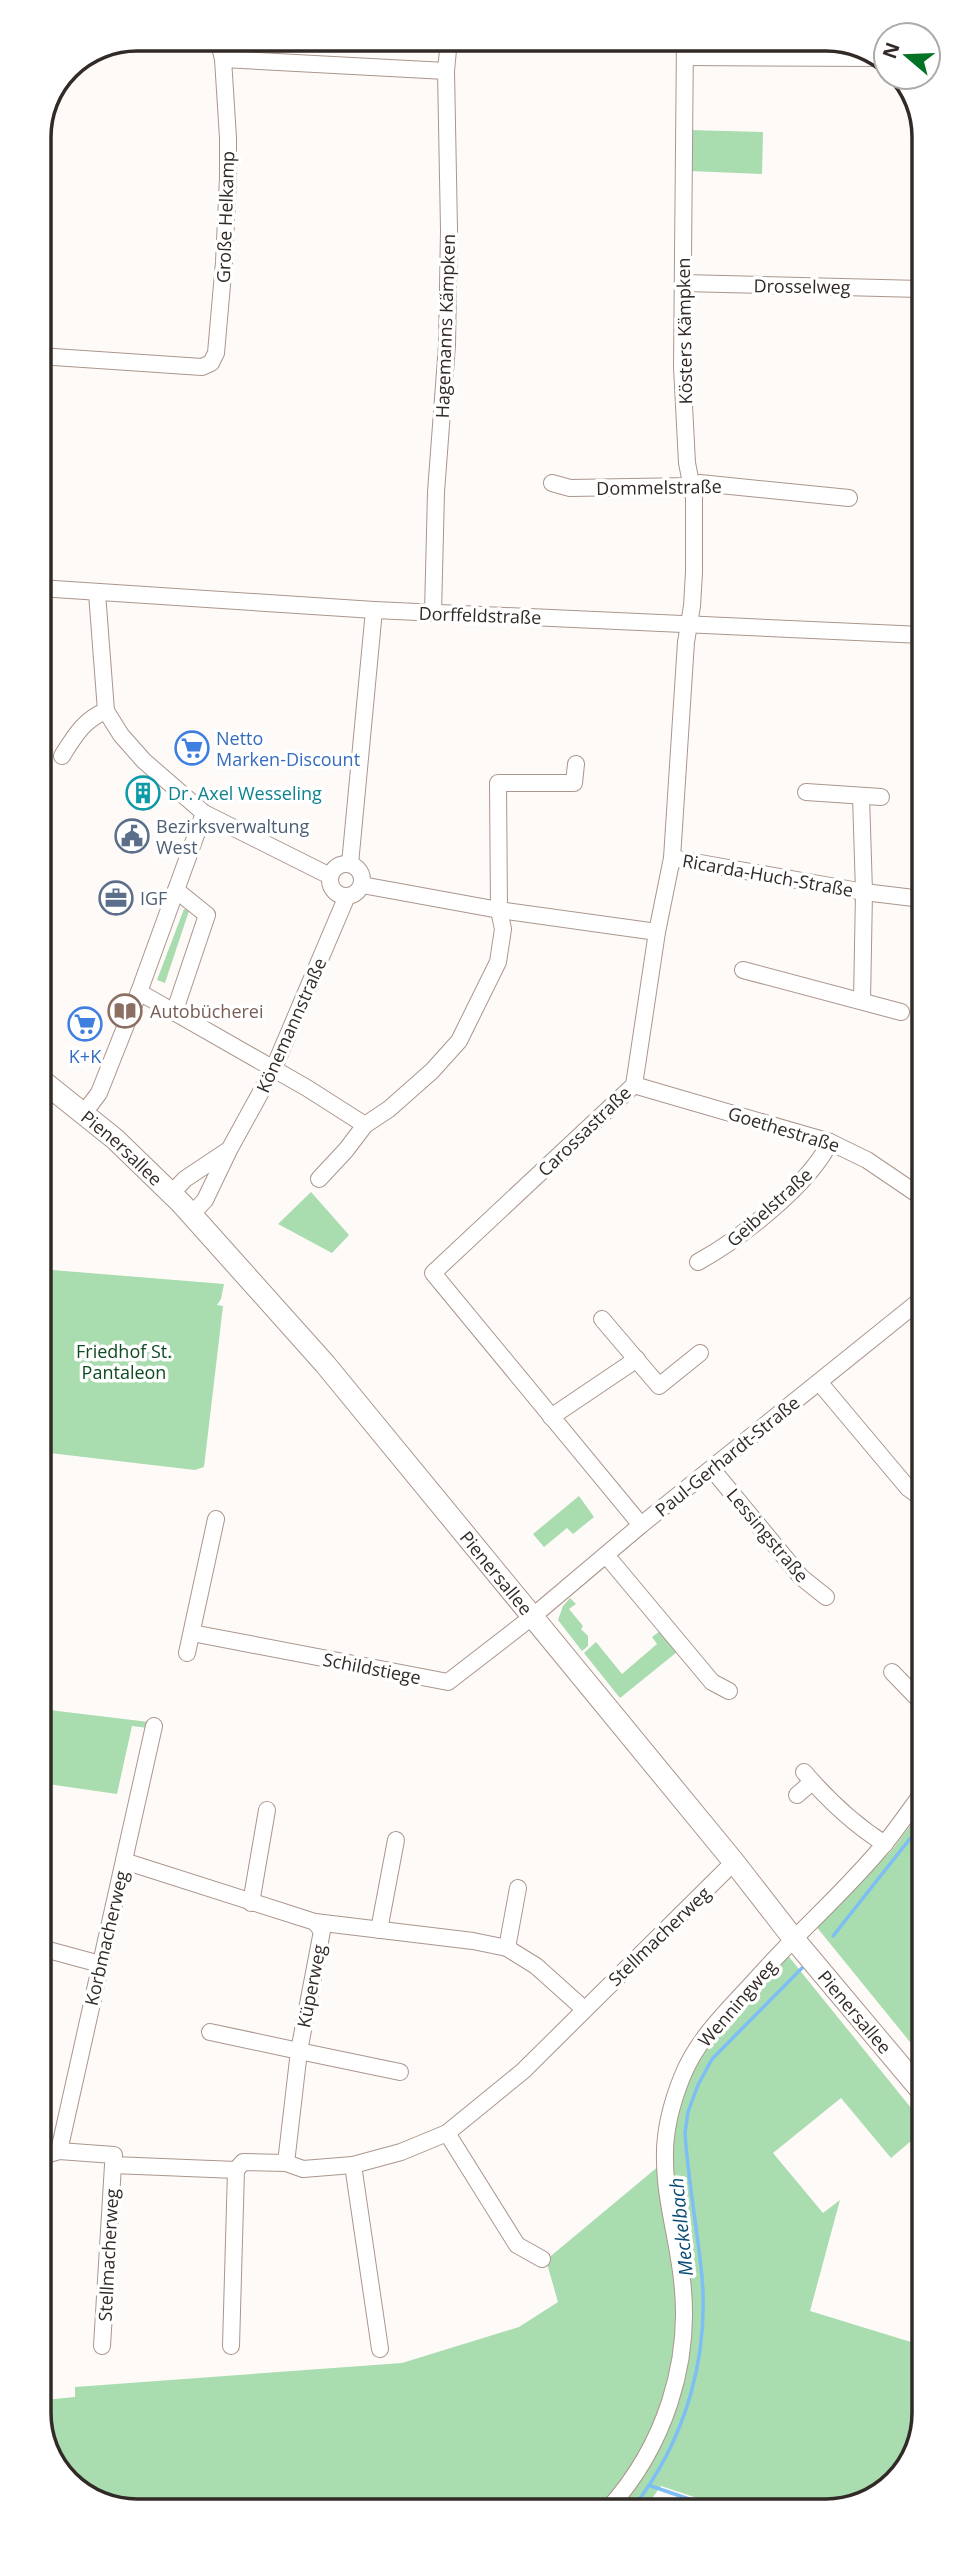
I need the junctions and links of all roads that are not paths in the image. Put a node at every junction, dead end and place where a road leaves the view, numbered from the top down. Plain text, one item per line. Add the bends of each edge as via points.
1 (221, 51) edge
2 (448, 51) edge
3 (685, 51) edge
4 (685, 58) junction
5 (861, 58) edge
6 (223, 59) junction
7 (446, 71) junction
8 (683, 283) junction
9 (912, 289) edge
10 (51, 357) edge
11 (552, 483) dead end
12 (691, 486) junction
13 (849, 498) dead end
14 (51, 589) edge
15 (97, 593) junction
16 (374, 610) junction
17 (433, 613) junction
18 (689, 622) junction
19 (912, 634) edge
20 (106, 711) junction
21 (62, 756) dead end
22 (576, 764) dead end
23 (806, 792) dead end
24 (861, 796) junction
25 (881, 797) dead end
26 (204, 813) junction
27 (672, 858) junction
28 (350, 864) junction
29 (330, 876) junction
30 (362, 885) junction
31 (176, 890) junction
32 (864, 892) junction
33 (347, 896) junction
34 (912, 898) edge
35 (499, 910) junction
36 (657, 932) junction
37 (743, 970) dead end
38 (139, 992) junction
39 (862, 1000) junction
40 (901, 1012) dead end
41 (174, 1013) junction
42 (273, 1070) junction
43 (634, 1086) junction
44 (51, 1088) edge
45 (84, 1113) junction
46 (365, 1125) junction
47 (830, 1142) junction
48 (229, 1150) junction
49 (319, 1179) dead end
50 (912, 1191) edge
51 (172, 1194) junction
52 (191, 1214) junction
53 (698, 1262) dead end
54 (912, 1307) edge
55 (602, 1319) dead end
56 (700, 1353) dead end
57 (637, 1359) junction
58 (819, 1382) junction
59 (551, 1417) junction
60 (712, 1469) junction
61 (912, 1491) edge
62 (216, 1519) dead end
63 (641, 1525) junction
64 (606, 1555) junction
65 (826, 1597) dead end
66 (532, 1617) junction
67 (192, 1633) junction
68 (187, 1653) dead end
69 (892, 1672) dead end
70 (729, 1692) dead end
71 (912, 1693) edge
72 (154, 1726) dead end
73 (797, 1795) dead end
74 (912, 1806) edge
75 (267, 1810) dead end
76 (396, 1840) dead end
77 (885, 1844) junction
78 (124, 1860) junction
79 (734, 1862) junction
80 (518, 1888) dead end
81 (251, 1903) junction
82 (315, 1922) junction
83 (379, 1930) junction
84 (793, 1938) junction
85 (507, 1948) junction
86 (51, 1951) edge
87 (100, 1964) junction
88 (584, 2009) junction
89 (210, 2032) dead end
90 (299, 2051) junction
91 (400, 2072) dead end
92 (912, 2080) edge
93 (447, 2133) junction
94 (59, 2151) junction
95 (51, 2153) edge
96 (286, 2163) junction
97 (113, 2165) junction
98 (353, 2165) junction
99 (236, 2170) junction
100 (542, 2259) dead end
101 (102, 2346) dead end
102 (231, 2346) dead end
103 (380, 2349) dead end
104 (617, 2499) edge

1 - 6 street, Große Helkamp
2 - 7 street, Hagemanns Kämpken
3 - 4 street, Kösters Kämpken
4 - 5 street
4 - 8 street, Kösters Kämpken
6 - 7 street
6 - 10 street, Große Helkamp via 228,138 225,262 216,353 211,363 202,367
7 - 17 street, Hagemanns Kämpken via 447,345
8 - 9 street, Drosselweg
8 - 12 street, Kösters Kämpken via 682,367
11 - 12 street, Dommelstraße via 570,488
12 - 13 street, Dommelstraße via 700,483
12 - 18 street, Kösters Kämpken via 695,546
14 - 15 street, Dorffeldstraße
15 - 16 street, Dorffeldstraße
15 - 20 street
16 - 17 street, Dorffeldstraße
16 - 28 street
17 - 18 street, Dorffeldstraße
18 - 19 street, Dorffeldstraße
18 - 27 street, Carossastraße
20 - 21 street via 83,724
20 - 26 street via 144,761
22 - 35 street via 574,783 498,783
23 - 24 street
24 - 25 street
24 - 32 street, Ricarda-Huch-Straße
26 - 29 street
26 - 31 street
27 - 32 street, Ricarda-Huch-Straße
27 - 36 street, Carossastraße
28 - 29 street via 339,866
28 - 30 street via 361,872
29 - 33 street via 333,889
30 - 33 street
30 - 35 street
31 - 38 street
31 - 41 street via 206,915
32 - 34 street, Ricarda-Huch-Straße
32 - 39 street, Ricarda-Huch-Straße
33 - 42 street, Könemannstraße
35 - 36 street
35 - 46 street via 503,929 498,962 459,1041 389,1109
36 - 43 street, Carossastraße
37 - 39 street
38 - 41 street
38 - 45 street via 99,1093
39 - 40 street
41 - 42 street
42 - 46 street
42 - 48 street, Könemannstraße
43 - 47 street, Goethestraße
43 - 59 street, Carossastraße via 433,1273
44 - 45 main road, Pienersallee
45 - 51 main road, Pienersallee
46 - 49 street
47 - 50 street, Goethestraße
47 - 53 street, Geibelstraße via 820,1160 783,1199 722,1249
48 - 51 street, Könemannstraße
48 - 52 street, Könemannstraße via 205,1200
51 - 52 main road, Pienersallee
52 - 66 main road, Pienersallee via 325,1364
54 - 58 street, Paul-Gerhardt-Straße
55 - 57 street
56 - 57 street via 659,1385
57 - 59 street
58 - 60 street, Paul-Gerhardt-Straße
58 - 61 street
59 - 63 street, Carossastraße
60 - 63 street, Paul-Gerhardt-Straße
60 - 65 street, Lessingstraße via 801,1577
62 - 67 street
63 - 64 street, Paul-Gerhardt-Straße
64 - 66 street, Paul-Gerhardt-Straße
64 - 70 street via 712,1682
66 - 67 street, Schildstiege via 448,1682
66 - 79 main road, Pienersallee
67 - 68 street
69 - 71 street
72 - 78 street, Korbmacherweg
73 - 77 street via 808,1777 858,1827
74 - 77 street, Wenningweg
75 - 81 street
76 - 83 street
77 - 84 street, Wenningweg
78 - 81 street
78 - 87 street, Korbmacherweg
79 - 84 main road, Pienersallee
79 - 88 street, Stellmacherweg
80 - 85 street
81 - 82 street
82 - 83 street
82 - 90 street, Küperweg via 322,1931
83 - 85 street
84 - 92 main road, Pienersallee
84 - 104 street, Wenningweg via 706,2034 682,2078 664,2158 682,2278 682,2353 658,2434 643,2465
85 - 88 street via 536,1966
86 - 87 street
87 - 94 street, Korbmacherweg
88 - 93 street, Stellmacherweg via 523,2071
89 - 90 street, Küperweg
90 - 91 street, Küperweg
90 - 96 street, Küperweg
93 - 98 street, Stellmacherweg
93 - 100 street via 517,2245
94 - 95 street, Stellmacherweg
94 - 97 street, Stellmacherweg via 114,2155
96 - 98 street, Stellmacherweg via 303,2169
96 - 99 street, Stellmacherweg via 243,2162
97 - 99 street, Stellmacherweg
97 - 101 street, Stellmacherweg
98 - 103 street
99 - 102 street

